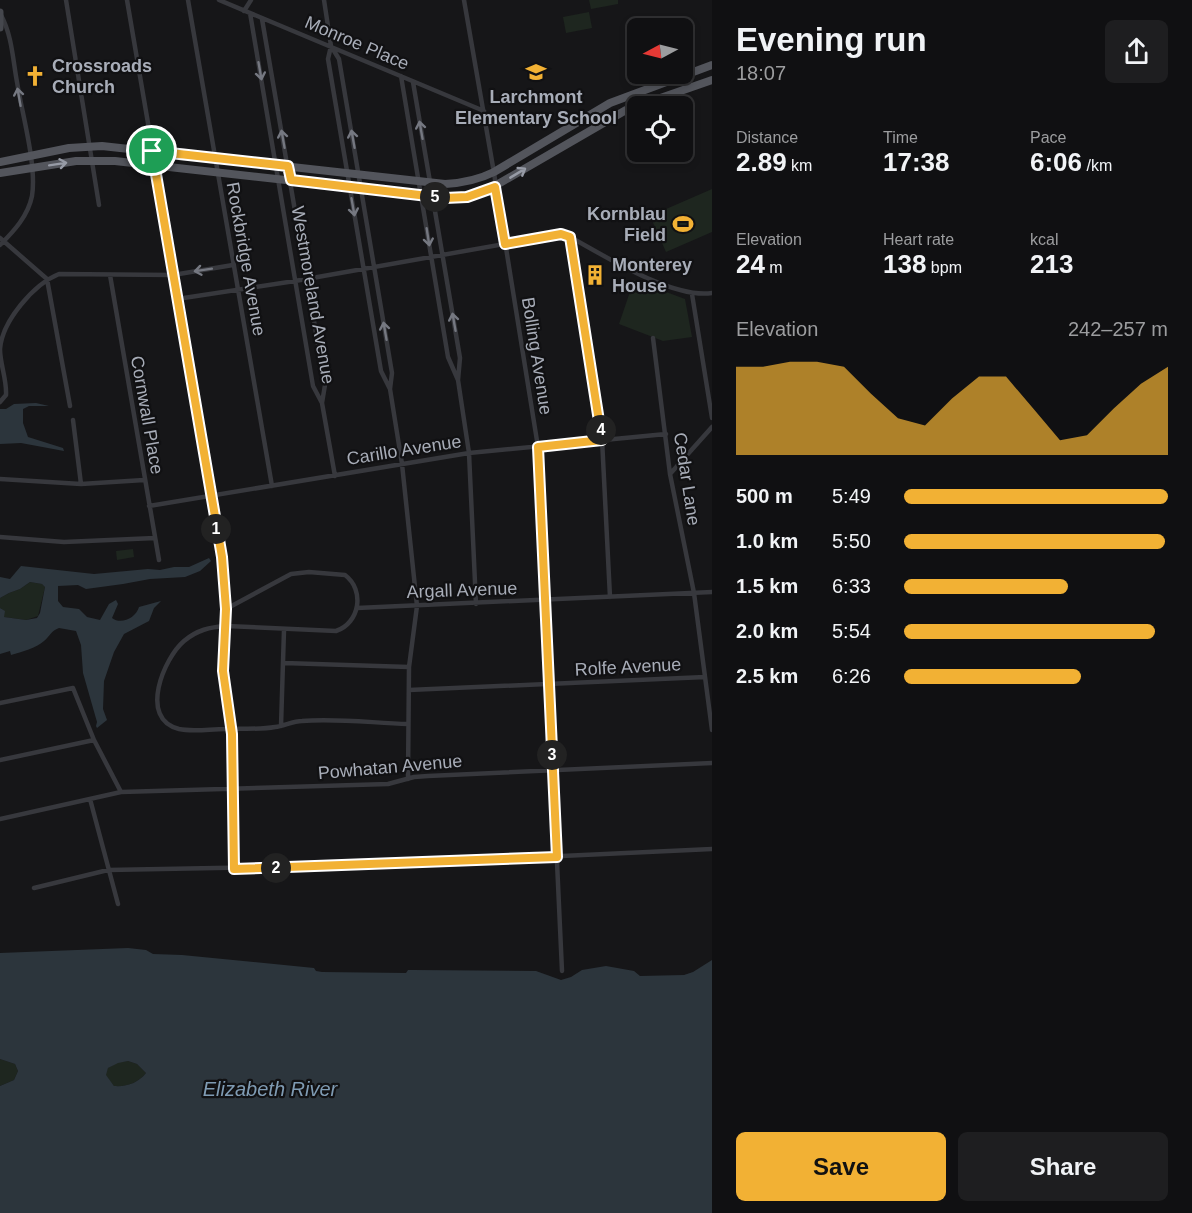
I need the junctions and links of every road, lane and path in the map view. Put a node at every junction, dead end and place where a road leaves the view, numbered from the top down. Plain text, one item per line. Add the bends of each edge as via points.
1 (66, 0) edge
2 (127, 0) edge
3 (188, 0) edge
4 (219, 0) edge
5 (250, 0) edge
6 (324, 0) edge
7 (464, 0) edge
8 (244, 10) junction
9 (0, 12) edge
10 (250, 14) junction
11 (262, 19) junction
12 (0, 27) edge
13 (331, 46) junction
14 (712, 65) edge
15 (401, 76) junction
16 (712, 80) edge
17 (413, 82) junction
18 (484, 111) junction
19 (89, 146) junction
20 (152, 151) junction
21 (30, 155) junction
22 (214, 158) junction
23 (92, 160) junction
24 (0, 162) edge
25 (154, 165) junction
26 (276, 165) junction
27 (288, 166) junction
28 (31, 168) junction
29 (217, 172) junction
30 (494, 172) junction
31 (0, 173) edge
32 (347, 173) junction
33 (359, 175) junction
34 (278, 179) junction
35 (291, 180) junction
36 (419, 181) junction
37 (430, 182) junction
38 (349, 187) junction
39 (495, 187) junction
40 (361, 188) junction
41 (421, 195) junction
42 (433, 197) junction
43 (99, 205) dead end
44 (570, 237) junction
45 (1, 241) edge
46 (505, 244) junction
47 (443, 255) junction
48 (431, 257) junction
49 (232, 265) junction
50 (375, 267) junction
51 (363, 269) junction
52 (110, 275) junction
53 (173, 275) junction
54 (47, 279) junction
55 (307, 279) junction
56 (296, 281) junction
57 (237, 290) junction
58 (712, 293) edge
59 (692, 294) junction
60 (177, 299) junction
61 (653, 338) dead end
62 (458, 380) junction
63 (390, 388) junction
64 (0, 402) edge
65 (322, 403) junction
66 (70, 406) dead end
67 (712, 418) edge
68 (73, 420) dead end
69 (712, 427) edge
70 (666, 434) junction
71 (602, 440) junction
72 (538, 447) junction
73 (469, 453) junction
74 (402, 464) junction
75 (670, 474) junction
76 (335, 476) junction
77 (0, 479) edge
78 (144, 480) junction
79 (81, 484) junction
80 (272, 486) junction
81 (210, 496) junction
82 (149, 506) junction
83 (0, 537) edge
84 (155, 538) junction
85 (159, 560) dead end
86 (712, 592) edge
87 (694, 593) junction
88 (610, 597) junction
89 (546, 600) junction
90 (476, 604) junction
91 (417, 606) junction
92 (357, 608) junction
93 (226, 609) junction
94 (226, 626) junction
95 (285, 630) junction
96 (284, 663) junction
97 (409, 667) junction
98 (705, 677) junction
99 (549, 685) junction
100 (409, 690) junction
101 (0, 703) edge
102 (408, 724) junction
103 (281, 726) junction
104 (231, 729) junction
105 (712, 730) edge
106 (94, 740) junction
107 (0, 760) edge
108 (712, 763) edge
109 (553, 770) junction
110 (408, 779) junction
111 (234, 788) junction
112 (121, 792) junction
113 (90, 799) junction
114 (0, 819) edge
115 (712, 849) edge
116 (557, 857) junction
117 (234, 869) junction
118 (108, 870) junction
119 (34, 888) dead end
120 (118, 903) dead end
121 (562, 971) dead end

1 - 19 street
2 - 20 street
3 - 22 street, Rockbridge Avenue
4 - 8 street, Monroe Place
5 - 8 street
6 - 13 street
7 - 18 street, Bolling Avenue
8 - 10 street, Monroe Place
9 - 12 main road
21 -> 9 street via 10,44
10 - 11 street, Monroe Place
10 -> 26 street, Westmoreland Avenue
11 - 13 street, Monroe Place
27 -> 11 street, Westmoreland Avenue
13 - 15 street, Monroe Place
13 - 32 street via 328,59
33 -> 13 street via 339,58
14 - 30 main road via 610,103
15 - 17 street, Monroe Place
15 - 36 street
39 -> 16 main road via 618,114
17 - 18 street, Monroe Place
37 -> 17 street
18 - 30 street, Bolling Avenue
19 - 20 main road
19 - 21 main road
19 - 23 street
20 - 22 main road
20 - 25 street
21 - 24 main road
21 - 28 street
22 - 26 main road
22 - 29 street, Rockbridge Avenue
23 - 25 main road
28 -> 23 main road
23 - 43 street
25 - 29 main road
25 - 53 street
26 - 27 main road
26 - 34 street, Westmoreland Avenue
27 - 32 main road
27 - 35 street, Westmoreland Avenue
28 - 31 main road
28 - 45 street via 29,206 24,218
29 - 34 main road
29 - 49 street, Rockbridge Avenue
30 - 37 main road via 462,183
30 - 39 street, Bolling Avenue
32 - 33 main road
32 - 38 street
33 - 36 main road
33 - 40 street
34 - 35 main road
34 - 56 street, Westmoreland Avenue
35 - 38 main road
35 - 55 street, Westmoreland Avenue
36 - 37 main road
36 - 41 street
37 - 42 street
38 - 40 main road
38 -> 51 street
39 - 42 main road via 467,197
39 - 46 street, Bolling Avenue
40 - 41 main road
40 - 50 street
41 - 42 main road
41 -> 48 street
42 - 47 street
44 - 46 street via 561,234
44 - 59 street via 636,273
44 - 71 street
45 - 54 street
46 - 47 street
46 - 72 street, Bolling Avenue
47 - 48 street
62 -> 47 street via 460,357
48 - 50 street
48 - 62 street via 448,357
49 -> 53 street
49 - 57 street, Rockbridge Avenue
50 - 51 street
63 -> 50 street via 392,372
51 - 55 street
51 - 63 street via 381,371
52 - 53 street
52 - 54 street via 59,274
52 - 78 street, Cornwall Place
53 - 60 street
54 - 64 street via 5,328 0,349 6,395
54 - 66 street
55 - 56 street
55 - 65 street, Westmoreland Avenue via 325,385
56 - 57 street
56 - 65 street, Westmoreland Avenue via 313,386
57 - 60 street
57 - 80 street, Rockbridge Avenue
58 - 59 street
59 - 67 street
60 - 81 street
61 - 70 street, Cedar Lane
62 - 73 street
63 - 74 street
65 - 76 street, Westmoreland Avenue
68 - 79 street
69 - 75 street
70 - 71 street, Carillo Avenue
70 - 75 street, Cedar Lane
71 - 72 street, Carillo Avenue
71 - 88 street
72 - 73 street, Carillo Avenue
72 - 89 street, Bolling Avenue
73 - 74 street, Carillo Avenue
73 - 90 street
74 - 76 street, Carillo Avenue
74 - 91 street
75 - 87 street, Cedar Lane
76 - 80 street, Carillo Avenue
77 - 79 street
78 - 79 street
78 - 82 street, Cornwall Place
80 - 81 street, Carillo Avenue
81 - 82 street, Carillo Avenue
81 - 93 street via 222,557
82 - 84 street, Cornwall Place
83 - 84 street via 64,542
84 - 85 street, Cornwall Place
86 - 87 street, Argall Avenue
87 - 88 street, Argall Avenue
87 - 98 street, Cedar Lane
88 - 89 street, Argall Avenue
89 - 90 street, Argall Avenue
89 - 99 street, Bolling Avenue
90 - 91 street, Argall Avenue
91 - 92 street, Argall Avenue
91 - 97 street
92 - 93 street via 356,592 348,578 309,572 291,574
92 - 95 street via 349,625 336,631
93 - 94 street
94 - 95 street
94 - 104 street via 223,671
94 - 104 street via 201,630 177,648 163,669 157,700 163,717 174,728
95 - 96 street
96 - 97 street
96 - 103 street
97 - 100 street
98 - 99 street, Rolfe Avenue
98 - 105 street, Cedar Lane
99 - 100 street, Rolfe Avenue
99 - 109 street, Bolling Avenue
100 - 102 street
101 - 106 street via 73,688
102 - 103 street via 306,721
102 - 110 street
103 - 104 street
104 - 111 street
106 - 107 street
106 - 112 street
108 - 109 street, Powhatan Avenue
109 - 110 street, Powhatan Avenue
109 - 116 street, Bolling Avenue
110 - 111 street, Powhatan Avenue via 388,784
111 - 112 street, Powhatan Avenue
111 - 117 street
112 - 113 street, Powhatan Avenue
113 - 114 street, Powhatan Avenue
113 - 118 street
115 - 116 street
116 - 117 street
116 - 121 street, Bolling Avenue
117 - 118 street
118 - 119 street
118 - 120 street

